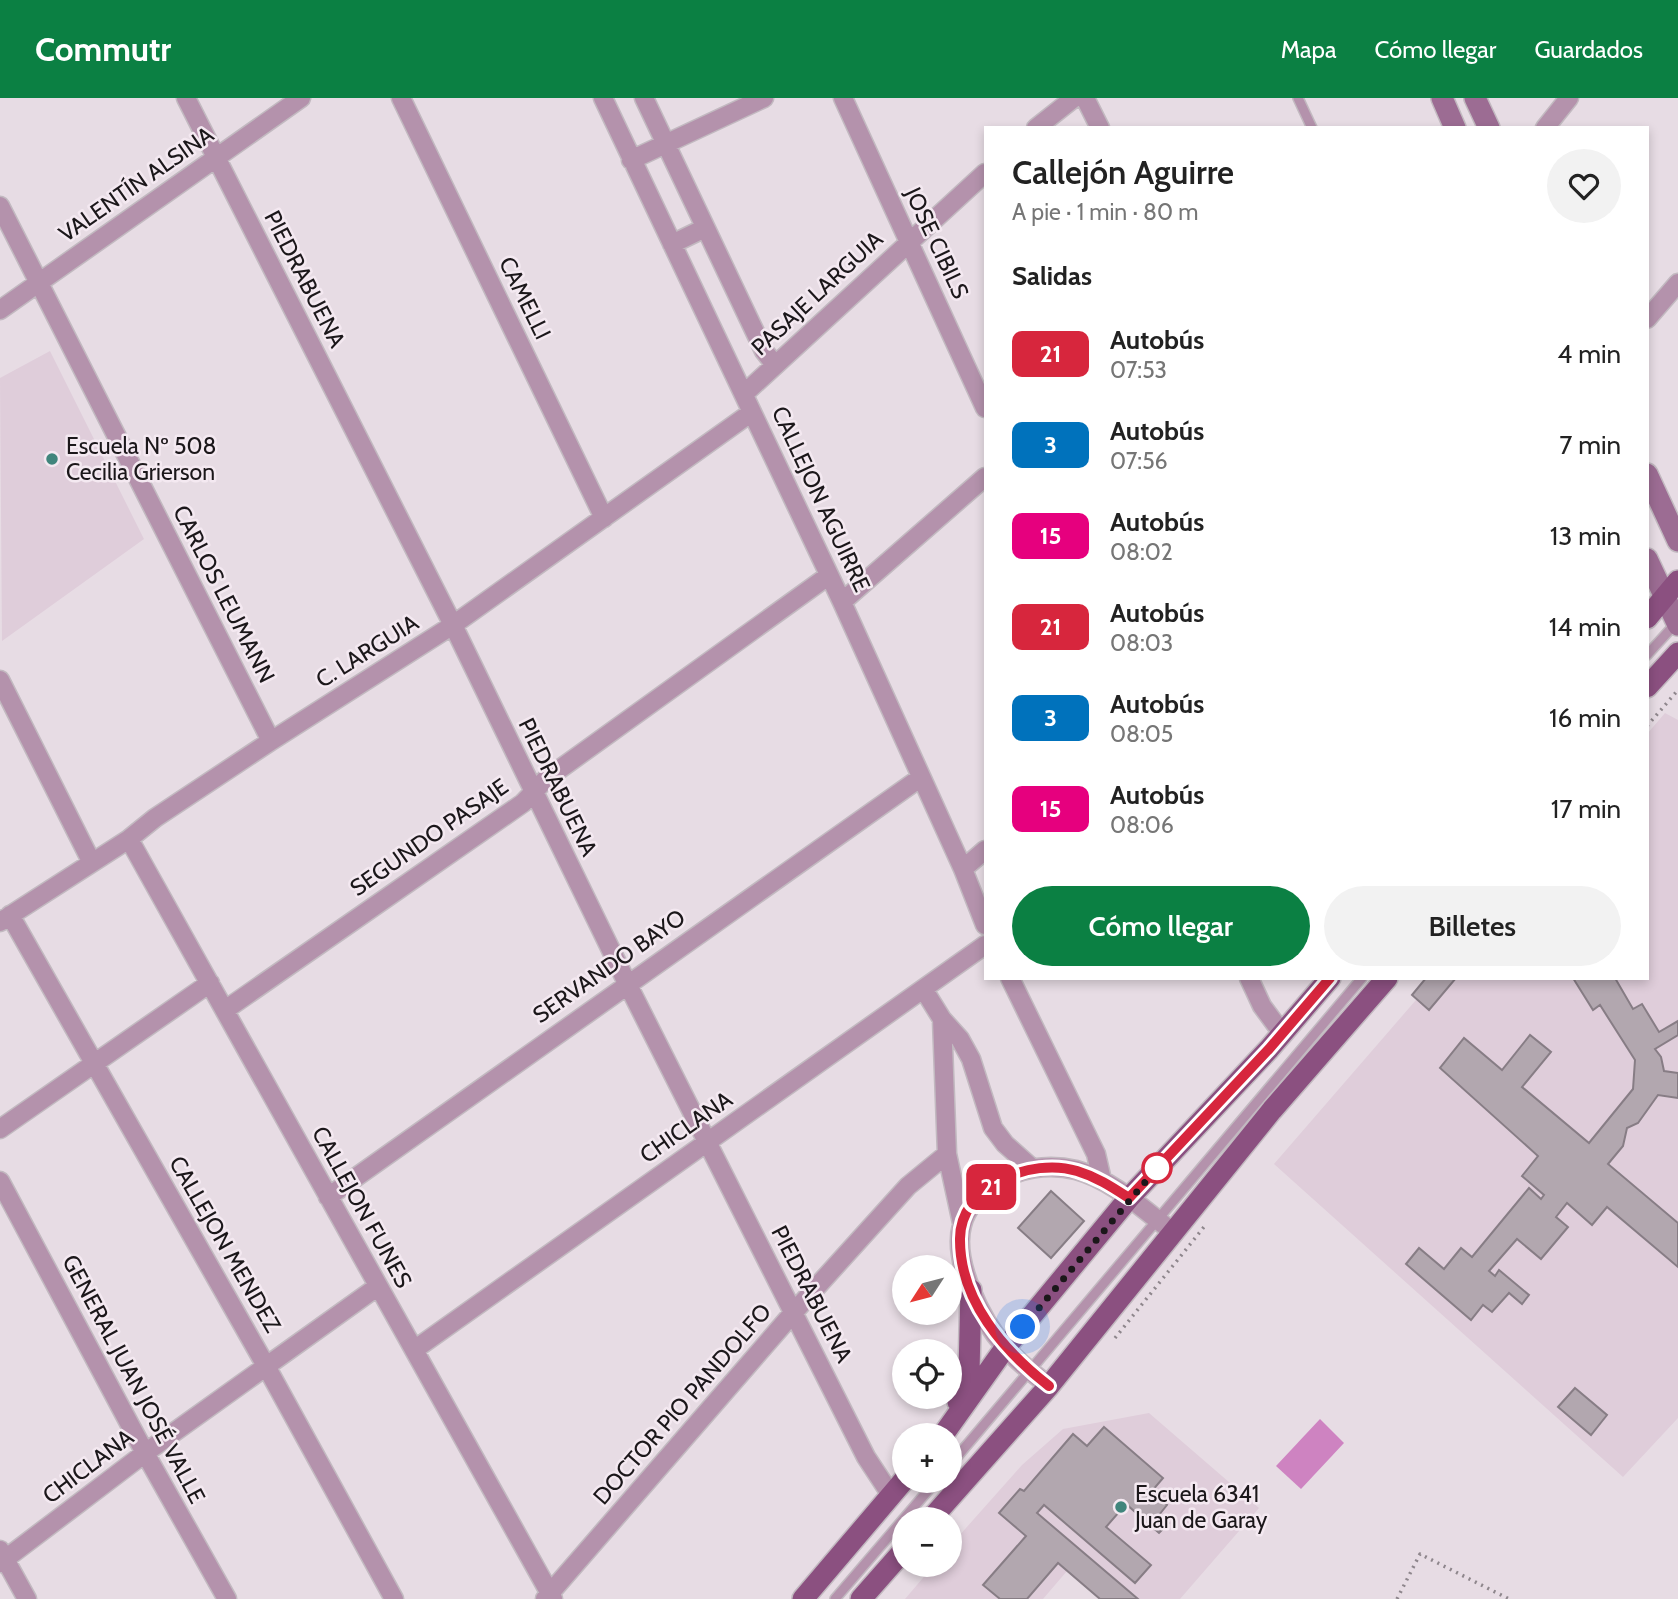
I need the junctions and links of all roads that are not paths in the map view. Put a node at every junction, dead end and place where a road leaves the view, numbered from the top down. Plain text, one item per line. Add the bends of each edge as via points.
1 (186, 98) edge
2 (301, 98) edge
3 (401, 98) edge
4 (603, 98) edge
5 (644, 98) edge
6 (764, 98) edge
7 (844, 98) edge
8 (1074, 98) edge
9 (1085, 98) edge
10 (1298, 98) edge
11 (1442, 98) edge
12 (1475, 98) edge
13 (1569, 98) edge
14 (1039, 126) edge
15 (1099, 126) edge
16 (1311, 126) edge
17 (1454, 126) edge
18 (1488, 126) edge
19 (1547, 126) edge
20 (664, 143) junction
21 (216, 158) junction
22 (632, 160) junction
23 (984, 174) edge
24 (0, 206) edge
25 (705, 228) junction
26 (909, 241) junction
27 (672, 244) junction
28 (38, 282) junction
29 (1678, 283) edge
30 (0, 310) edge
31 (1649, 317) edge
32 (775, 365) junction
33 (979, 376) edge
34 (745, 393) junction
35 (984, 403) edge
36 (752, 412) junction
37 (984, 478) edge
38 (1649, 478) edge
39 (604, 519) junction
40 (1678, 541) edge
41 (1649, 563) edge
42 (828, 576) junction
43 (1678, 581) edge
44 (1665, 598) junction
45 (842, 602) junction
46 (1649, 616) edge
47 (1678, 622) edge
48 (453, 625) junction
49 (1649, 653) edge
50 (1678, 653) edge
51 (0, 680) edge
52 (1649, 685) edge
53 (271, 741) junction
54 (920, 778) junction
55 (533, 792) junction
56 (129, 839) junction
57 (984, 851) edge
58 (91, 861) junction
59 (963, 869) junction
60 (5, 918) edge
61 (984, 922) edge
62 (984, 946) edge
63 (1011, 980) edge
64 (1250, 980) edge
65 (1328, 980) edge
66 (1360, 980) edge
67 (1385, 980) edge
68 (210, 983) junction
69 (627, 983) junction
70 (924, 990) junction
71 (225, 1010) junction
72 (942, 1019) junction
73 (1282, 1033) junction
74 (94, 1062) junction
75 (0, 1129) edge
76 (708, 1141) junction
77 (947, 1154) junction
78 (1032, 1168) junction
79 (1102, 1180) junction
80 (0, 1181) edge
81 (328, 1196) junction
82 (1129, 1198) junction
83 (962, 1223) junction
84 (1166, 1226) junction
85 (377, 1287) junction
86 (971, 1290) junction
87 (793, 1313) junction
88 (1005, 1348) junction
89 (414, 1350) junction
90 (266, 1366) junction
91 (1031, 1372) junction
92 (1049, 1386) junction
93 (948, 1423) edge
94 (952, 1423) edge
95 (962, 1451) edge
96 (145, 1453) junction
97 (892, 1481) edge
98 (893, 1493) edge
99 (926, 1493) edge
100 (942, 1507) edge
101 (2, 1557) edge
102 (892, 1564) edge
103 (549, 1597) edge
104 (864, 1597) edge
105 (27, 1599) edge
106 (227, 1599) edge
107 (394, 1599) edge
108 (803, 1599) edge
109 (835, 1599) edge

1 - 21 street, PIEDRABUENA
2 - 21 street, VALENTÍN ALSINA
3 - 39 street, CAMELLI
4 - 22 street, CALLEJON AGUIRRE
5 - 20 street
6 - 20 street
7 - 26 street, JOSE CIBILS
8 - 14 street
9 - 15 street
10 - 16 lane
11 - 17 main road
12 - 18 main road
13 - 19 street
20 - 22 street
20 - 25 street
21 - 28 street, VALENTÍN ALSINA
21 - 48 street, PIEDRABUENA
22 - 27 street, CALLEJON AGUIRRE
23 - 26 street, PASAJE LARGUIA
24 - 28 street, CARLOS LEUMANN
25 - 27 street
25 - 32 street
26 - 32 street, PASAJE LARGUIA
26 - 33 street, JOSE CIBILS
27 - 34 street, CALLEJON AGUIRRE
28 - 30 street, VALENTÍN ALSINA
28 - 53 street, CARLOS LEUMANN
29 - 31 street
32 - 34 street, PASAJE LARGUIA
33 - 35 street, JOSE CIBILS
34 - 36 street, CALLEJON AGUIRRE
36 - 39 street, C. LARGUIA
36 - 42 street, CALLEJON AGUIRRE
37 - 45 street
38 - 40 main road
39 - 48 street, C. LARGUIA
41 - 44 main road
42 - 45 street, CALLEJON AGUIRRE
42 - 55 street, SEGUNDO PASAJE
43 - 44 main road
44 - 46 main road
44 - 47 main road
45 - 54 street, CALLEJON AGUIRRE
47 - 49 lane
48 - 53 street, C. LARGUIA
48 - 55 street, PIEDRABUENA
50 - 52 main road
51 - 58 street
53 - 56 street, C. LARGUIA
54 - 59 street, CALLEJON AGUIRRE
54 - 69 street, SERVANDO BAYO
55 - 69 street, PIEDRABUENA
55 - 71 street, SEGUNDO PASAJE
56 - 58 street, C. LARGUIA
56 - 68 street, CALLEJON FUNES
57 - 59 street
58 - 60 street, C. LARGUIA
59 - 61 street, CALLEJON AGUIRRE
60 - 74 street, CALLEJON MENDEZ
62 - 70 street, CHICLANA
63 - 79 street via 1096,1154
64 - 73 street
65 - 73 main road
66 - 84 lane
67 - 84 main road
68 - 71 street, CALLEJON FUNES
68 - 74 street
69 - 76 street, PIEDRABUENA
69 - 81 street, SERVANDO BAYO
70 - 72 street
70 - 76 street, CHICLANA
71 - 81 street, CALLEJON FUNES
72 - 77 street
72 - 78 street via 971,1059 993,1128
73 - 82 main road
74 - 75 street
74 - 90 street, CALLEJON MENDEZ
76 - 87 street, PIEDRABUENA
76 - 89 street, CHICLANA
77 - 83 street
77 - 87 street, DOCTOR PIO PANDOLFO via 908,1186
78 - 79 street via 1075,1170
78 - 83 street via 986,1190
79 - 82 street
80 - 96 street, GENERAL JUAN JOSÉ VALLE
81 - 85 street, CALLEJON FUNES
82 - 84 street
82 - 88 main road
83 - 86 street via 961,1255
84 - 91 lane
84 - 92 main road
85 - 89 street, CALLEJON FUNES
85 - 90 street, CHICLANA
86 - 88 street
86 - 93 main road via 969,1372
87 - 97 street, PIEDRABUENA via 866,1457
87 - 103 street, DOCTOR PIO PANDOLFO
88 - 91 street
88 - 94 main road
89 - 103 street, CALLEJON FUNES
90 - 96 street, CHICLANA
90 - 107 street, CALLEJON MENDEZ
91 - 92 street
91 - 95 lane
92 - 100 main road
96 - 101 street, CHICLANA
96 - 106 street, GENERAL JUAN JOSÉ VALLE
98 - 108 main road
99 - 109 lane
101 - 105 street
102 - 104 main road

